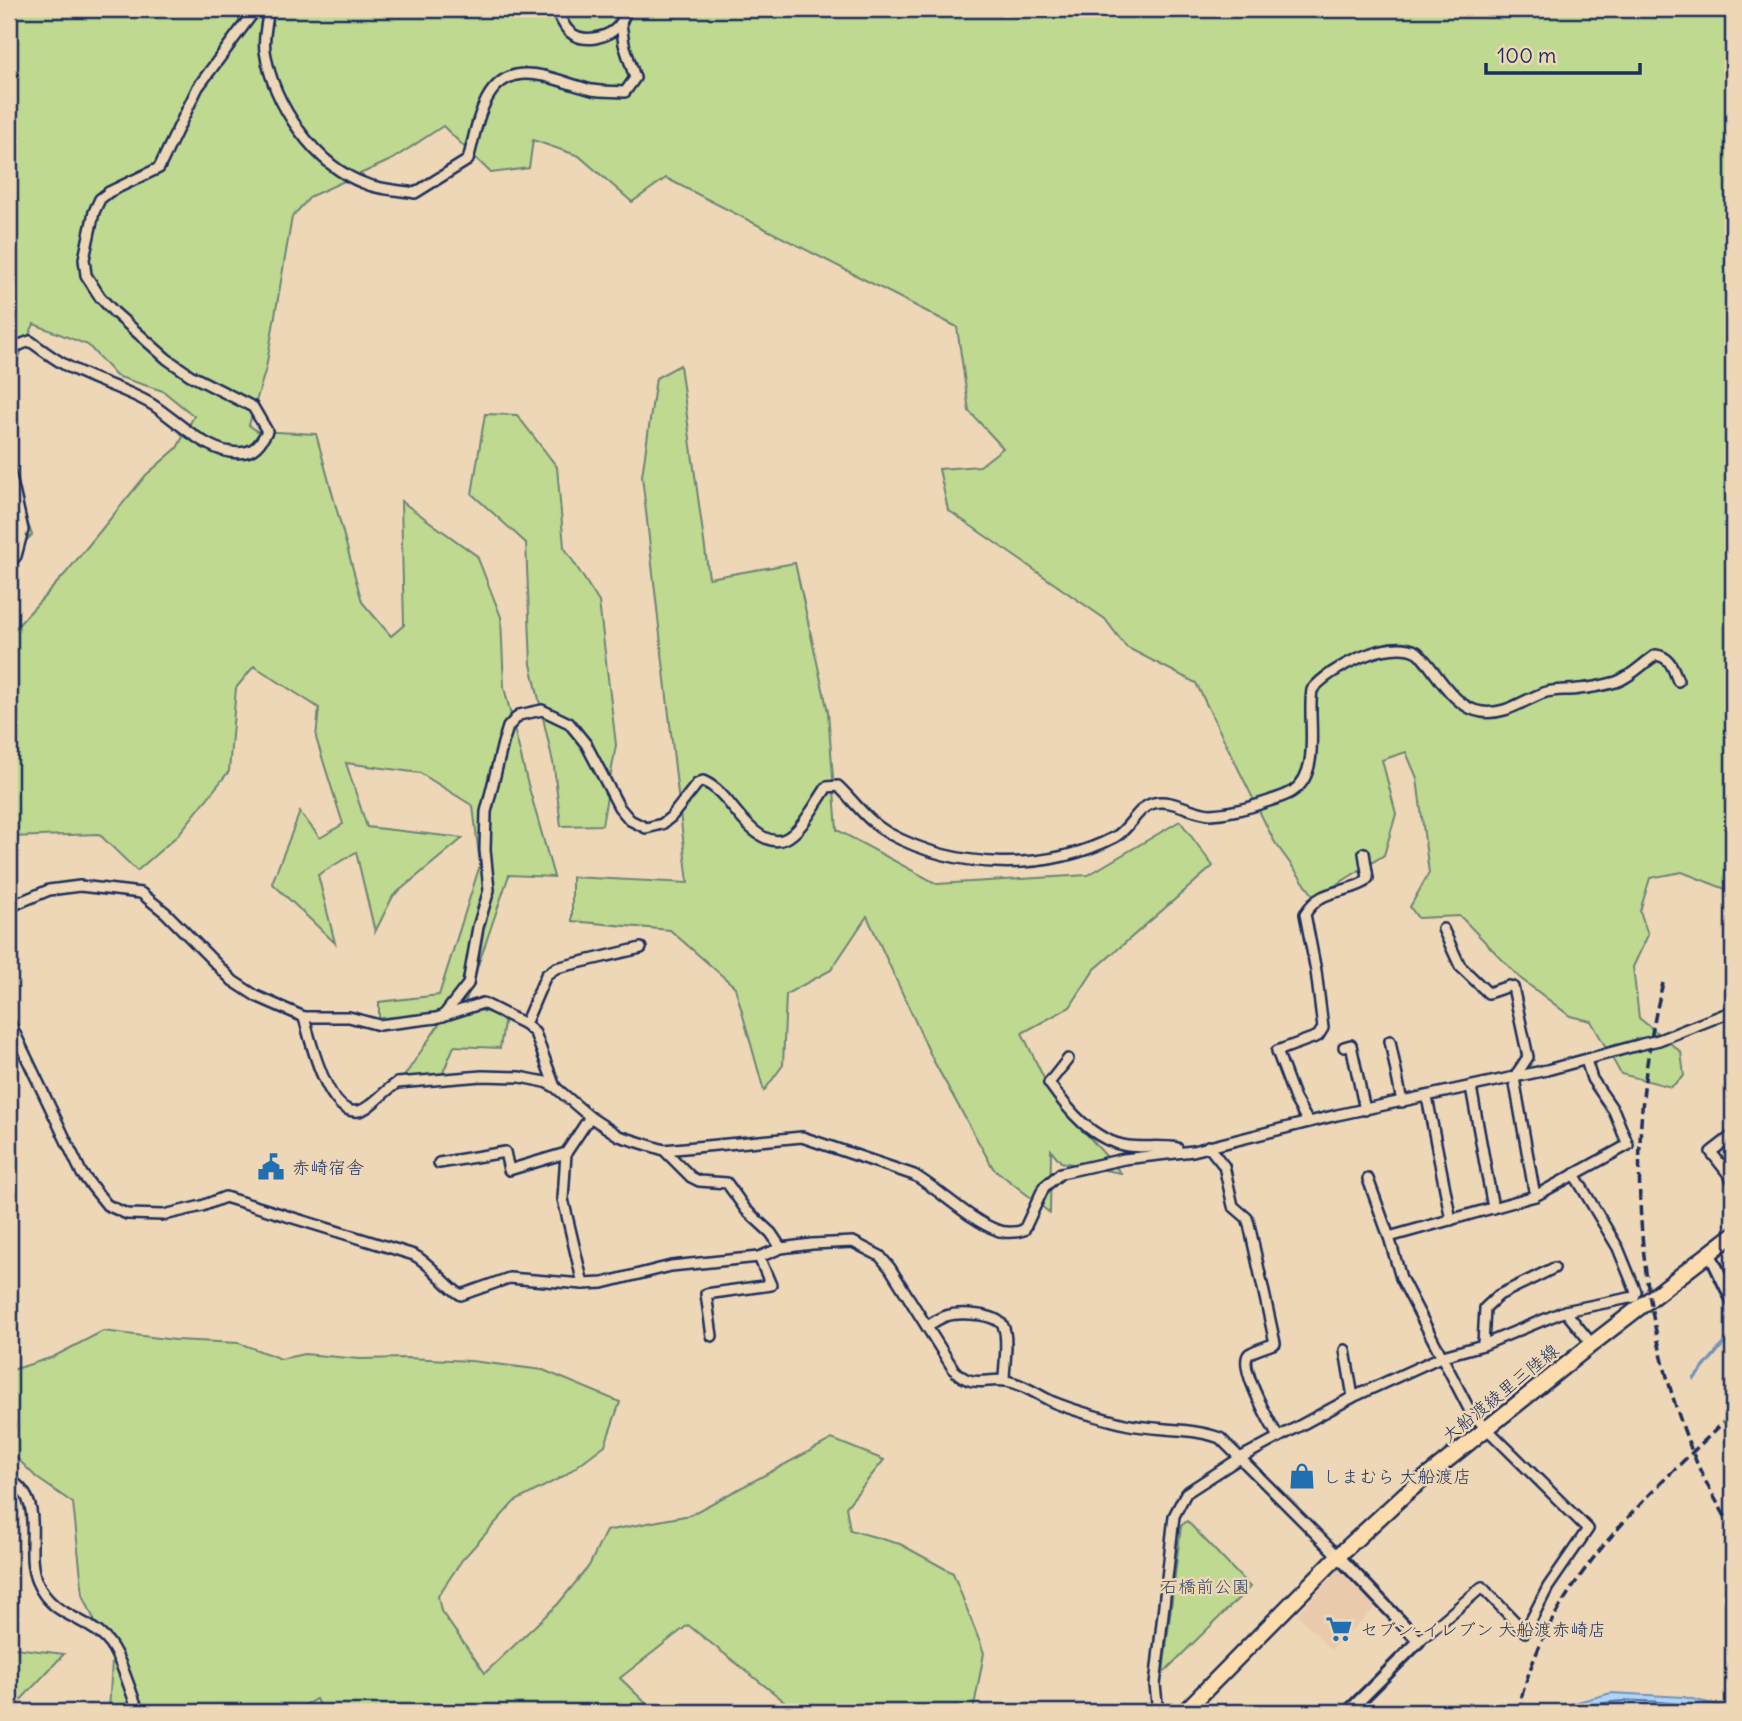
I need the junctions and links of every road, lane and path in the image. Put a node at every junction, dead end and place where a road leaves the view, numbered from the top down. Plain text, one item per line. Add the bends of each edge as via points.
1 (256, 9) edge
2 (269, 9) edge
3 (555, 9) edge
4 (626, 9) edge
5 (621, 24) junction
6 (9, 349) edge
7 (9, 468) edge
8 (9, 564) edge
9 (1678, 681) dead end
10 (1364, 853) dead end
11 (9, 910) edge
12 (1443, 929) dead end
13 (641, 948) dead end
14 (1733, 1000) edge
15 (1732, 1011) edge
16 (443, 1016) junction
17 (304, 1017) junction
18 (9, 1021) edge
19 (525, 1024) junction
20 (1390, 1041) dead end
21 (1344, 1047) dead end
22 (1068, 1059) dead end
23 (1586, 1060) junction
24 (1514, 1078) junction
25 (555, 1087) junction
26 (1471, 1087) junction
27 (1427, 1097) junction
28 (1402, 1102) junction
29 (1365, 1110) junction
30 (590, 1117) junction
31 (1308, 1122) junction
32 (1733, 1135) edge
33 (1208, 1146) junction
34 (664, 1150) junction
35 (1193, 1151) junction
36 (566, 1153) junction
37 (439, 1163) dead end
38 (1574, 1174) junction
39 (1367, 1179) dead end
40 (1733, 1180) edge
41 (1535, 1196) junction
42 (1493, 1208) junction
43 (1451, 1220) junction
44 (1733, 1236) edge
45 (1389, 1237) junction
46 (781, 1248) junction
47 (1710, 1254) junction
48 (759, 1257) junction
49 (1554, 1268) dead end
50 (583, 1284) junction
51 (1733, 1302) edge
52 (1565, 1311) junction
53 (927, 1326) junction
54 (712, 1336) dead end
55 (1592, 1344) junction
56 (1483, 1345) junction
57 (1345, 1350) dead end
58 (1443, 1356) junction
59 (1004, 1380) junction
60 (1353, 1397) junction
61 (1487, 1430) junction
62 (1278, 1437) junction
63 (1240, 1458) junction
64 (9, 1479) edge
65 (1338, 1556) junction
66 (1419, 1641) junction
67 (139, 1712) edge
68 (1158, 1712) edge
69 (1184, 1712) edge
70 (1348, 1712) edge

1 - 6 street via 198,87 159,168 100,199 84,259 86,275 100,297 167,359 253,407 267,431 261,443 253,452 244,453 212,447 151,404 73,370 30,341
2 - 5 street via 265,49 271,80 312,147 334,167 367,184 415,193 468,160 483,106 495,86 509,76 539,74 595,90 625,92 635,78
3 - 5 street via 568,31 579,38 595,38
4 - 5 street
7 - 8 street via 23,530
9 - 16 street via 1670,662 1656,655 1617,681 1578,690 1559,689 1500,712 1483,713 1452,696 1419,653 1379,651 1333,672 1312,690 1310,763 1306,777 1291,793 1211,814 1154,803 1116,837 1079,852 994,864 972,862 888,832 862,813 838,786 827,787 800,828 784,841 770,842 758,835 703,781 671,817 646,828 630,820 619,807 586,744 569,723 542,710 519,715 508,727 486,812 489,890 468,984
10 - 31 street via 1368,878 1320,897 1305,914 1322,1033 1277,1051
11 - 17 street via 49,890 79,886 141,892 233,981
12 - 24 street via 1460,966 1488,993 1513,987 1528,1057
13 - 19 street via 556,968 545,975
14 - 15 street
15 - 23 street, bridge via 1659,1040
16 - 17 street via 379,1025 349,1017
16 - 19 street via 483,1003
17 - 25 street via 332,1097 348,1111 367,1108 397,1083 482,1076 520,1077
18 - 50 street via 82,1174 107,1205 127,1214 164,1215 225,1197 414,1255 461,1295 509,1278
19 - 25 street via 535,1033
20 - 28 street
21 - 29 street via 1351,1045
22 - 35 street via 1049,1083 1067,1108 1098,1134 1130,1146
23 - 24 street
23 - 38 street via 1628,1145
24 - 26 street
24 - 41 street
25 - 30 street
26 - 27 street
26 - 42 street
27 - 28 street
27 - 43 street
28 - 29 street
29 - 31 street
30 - 34 street via 619,1136
30 - 36 street
31 - 33 street
32 - 40 street via 1711,1152
33 - 35 street
33 - 62 street via 1224,1166 1233,1206 1249,1224 1275,1343 1249,1354 1247,1369
34 - 35 street via 802,1136 914,1175 999,1232 1024,1230 1044,1187 1061,1173
34 - 46 street via 691,1177 727,1183
36 - 37 street via 509,1170 505,1152
36 - 50 street via 563,1199
38 - 41 street
38 - 52 street via 1618,1248 1636,1292 1634,1297
39 - 45 street
41 - 42 street
42 - 43 street
43 - 45 street
44 - 47 main road, 大船渡綾里三陸線
45 - 58 street via 1401,1278
46 - 48 street
46 - 53 street via 852,1242 866,1247 890,1268
47 - 51 street
47 - 55 main road, 大船渡綾里三陸線
48 - 50 street via 671,1266
48 - 54 street via 771,1285 706,1294
49 - 56 street via 1499,1295 1485,1308
52 - 55 street
52 - 56 street
53 - 59 street via 962,1379
53 - 59 street via 950,1315 988,1316 999,1321 1006,1335
55 - 61 main road, 大船渡綾里三陸線
56 - 58 street
57 - 60 street
58 - 60 street
58 - 61 street via 1471,1413
59 - 63 street via 1054,1402 1124,1423 1205,1433 1227,1443
60 - 62 street
61 - 65 main road, 大船渡綾里三陸線 via 1405,1494
61 - 66 street via 1588,1529 1548,1587 1525,1632 1482,1587
62 - 63 street
63 - 65 street
63 - 68 street via 1186,1493 1174,1516 1154,1685
64 - 67 street via 26,1494 31,1508 31,1566 37,1583 61,1612 107,1641
65 - 66 street
65 - 69 main road, 大船渡綾里三陸線
66 - 70 street

